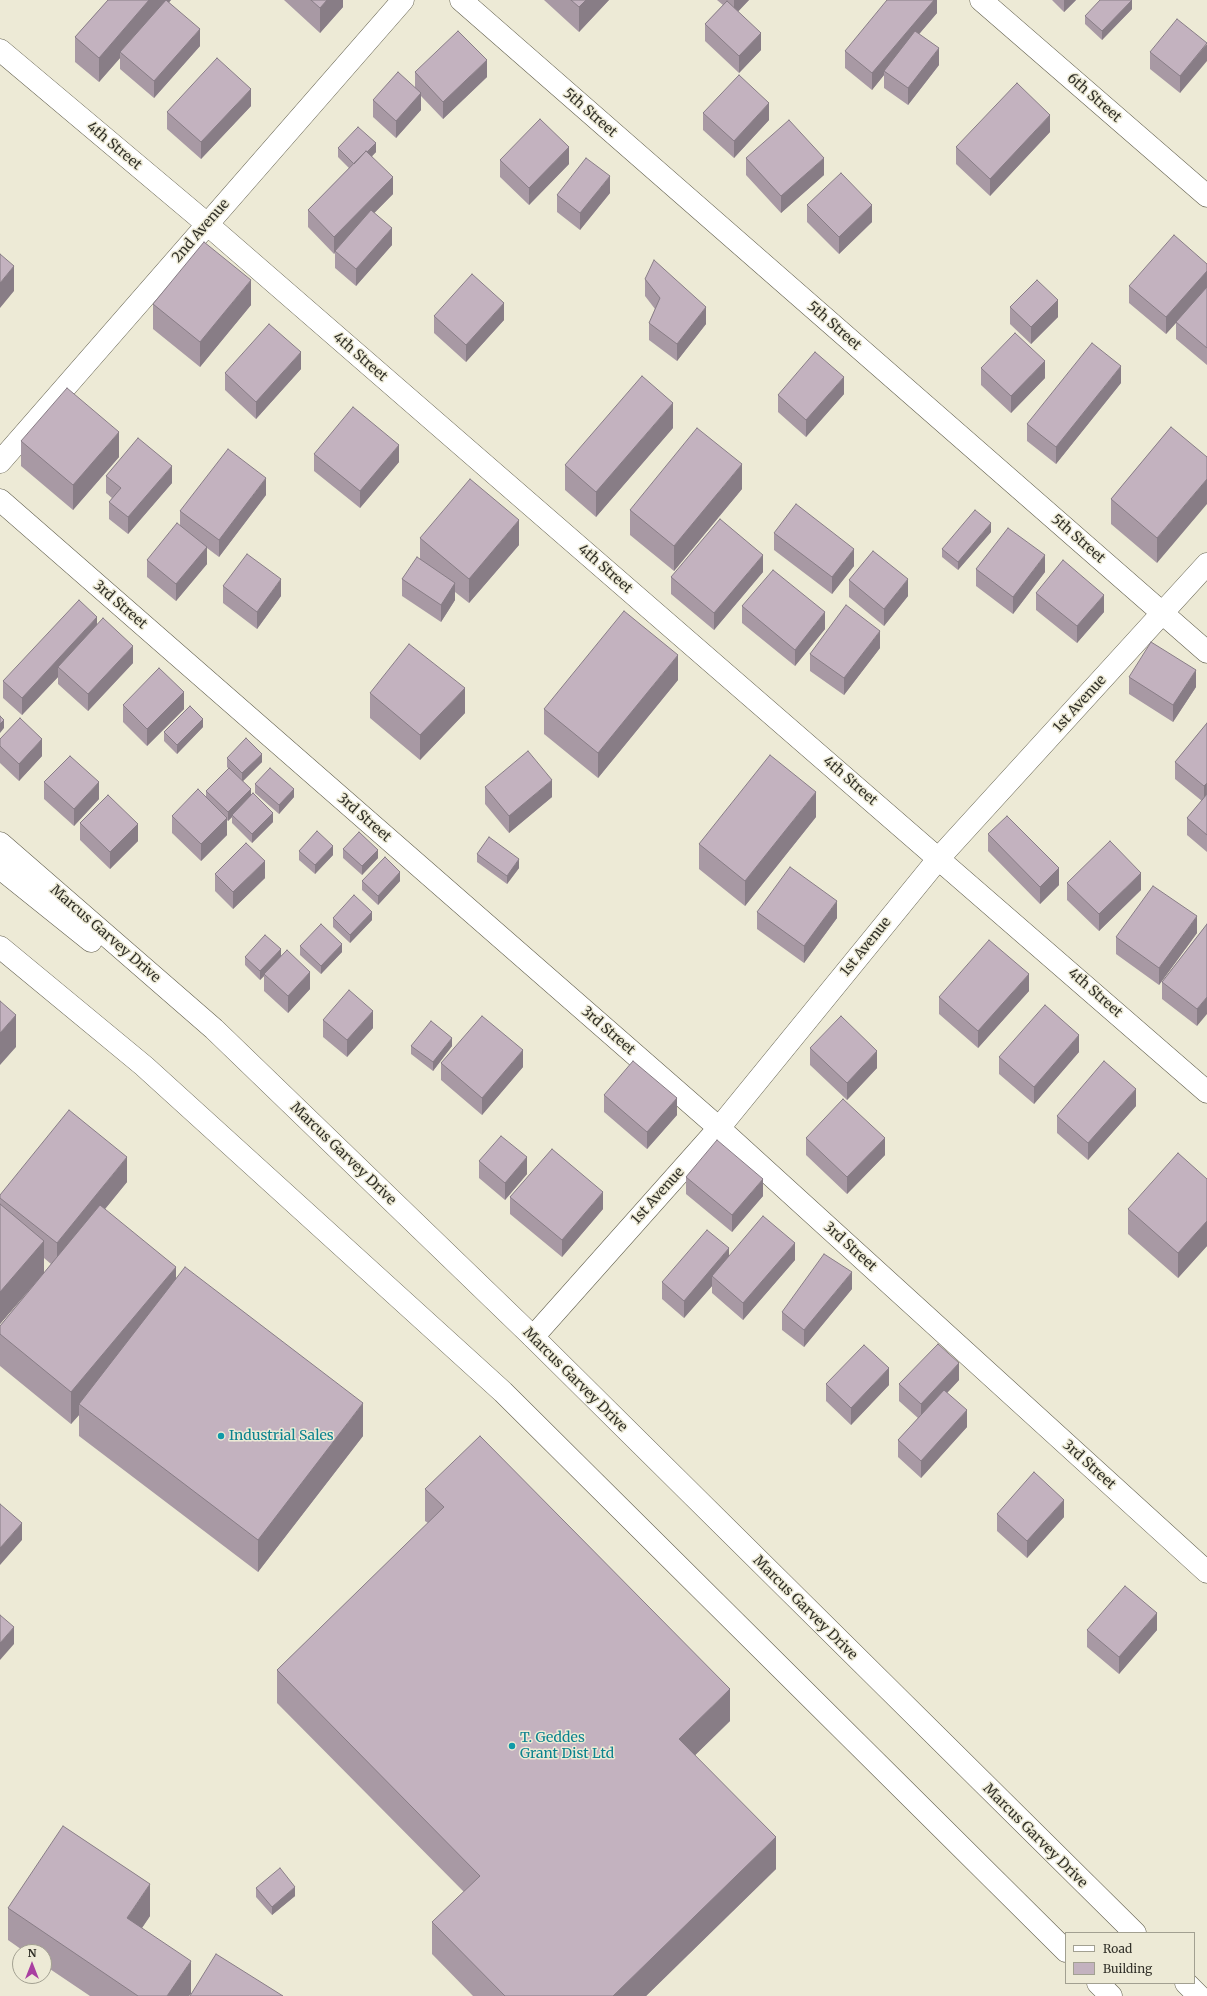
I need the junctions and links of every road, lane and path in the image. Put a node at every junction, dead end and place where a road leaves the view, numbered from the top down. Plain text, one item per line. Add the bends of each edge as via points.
1 (403, 0) edge
2 (461, 0) edge
3 (981, 0) edge
4 (0, 50) edge
5 (1207, 196) edge
6 (207, 224) junction
7 (0, 462) edge
8 (0, 500) edge
9 (1207, 564) edge
10 (1163, 613) junction
11 (1207, 652) edge
12 (0, 843) edge
13 (939, 858) junction
14 (0, 868) edge
15 (0, 947) edge
16 (239, 1054) junction
17 (1207, 1092) edge
18 (719, 1128) junction
19 (533, 1337) junction
20 (1207, 1572) edge
21 (1134, 1932) edge
22 (1065, 1950) edge
23 (1099, 1984) edge
24 (1187, 1984) edge
25 (1111, 1996) edge
26 (1199, 1996) edge

1 - 6 main road, 2nd Avenue
2 - 10 main road, 5th Street
3 - 5 main road, 6th Street
4 - 6 main road, 4th Street
6 - 7 main road, 2nd Avenue
6 - 13 main road, 4th Street
8 - 18 main road, 3rd Street
9 - 10 main road, 1st Avenue
10 - 11 main road, 5th Street
10 - 13 main road, 1st Avenue
12 - 16 main road, Marcus Garvey Drive via 214,1029
13 - 17 main road, 4th Street
13 - 18 main road, 1st Avenue
14 - 16 main road via 128,971
15 - 22 main road via 144,1066 503,1392
16 - 19 main road, Marcus Garvey Drive
18 - 19 main road, 1st Avenue
18 - 20 main road, 3rd Street
19 - 21 main road, Marcus Garvey Drive
23 - 25 main road
24 - 26 main road

